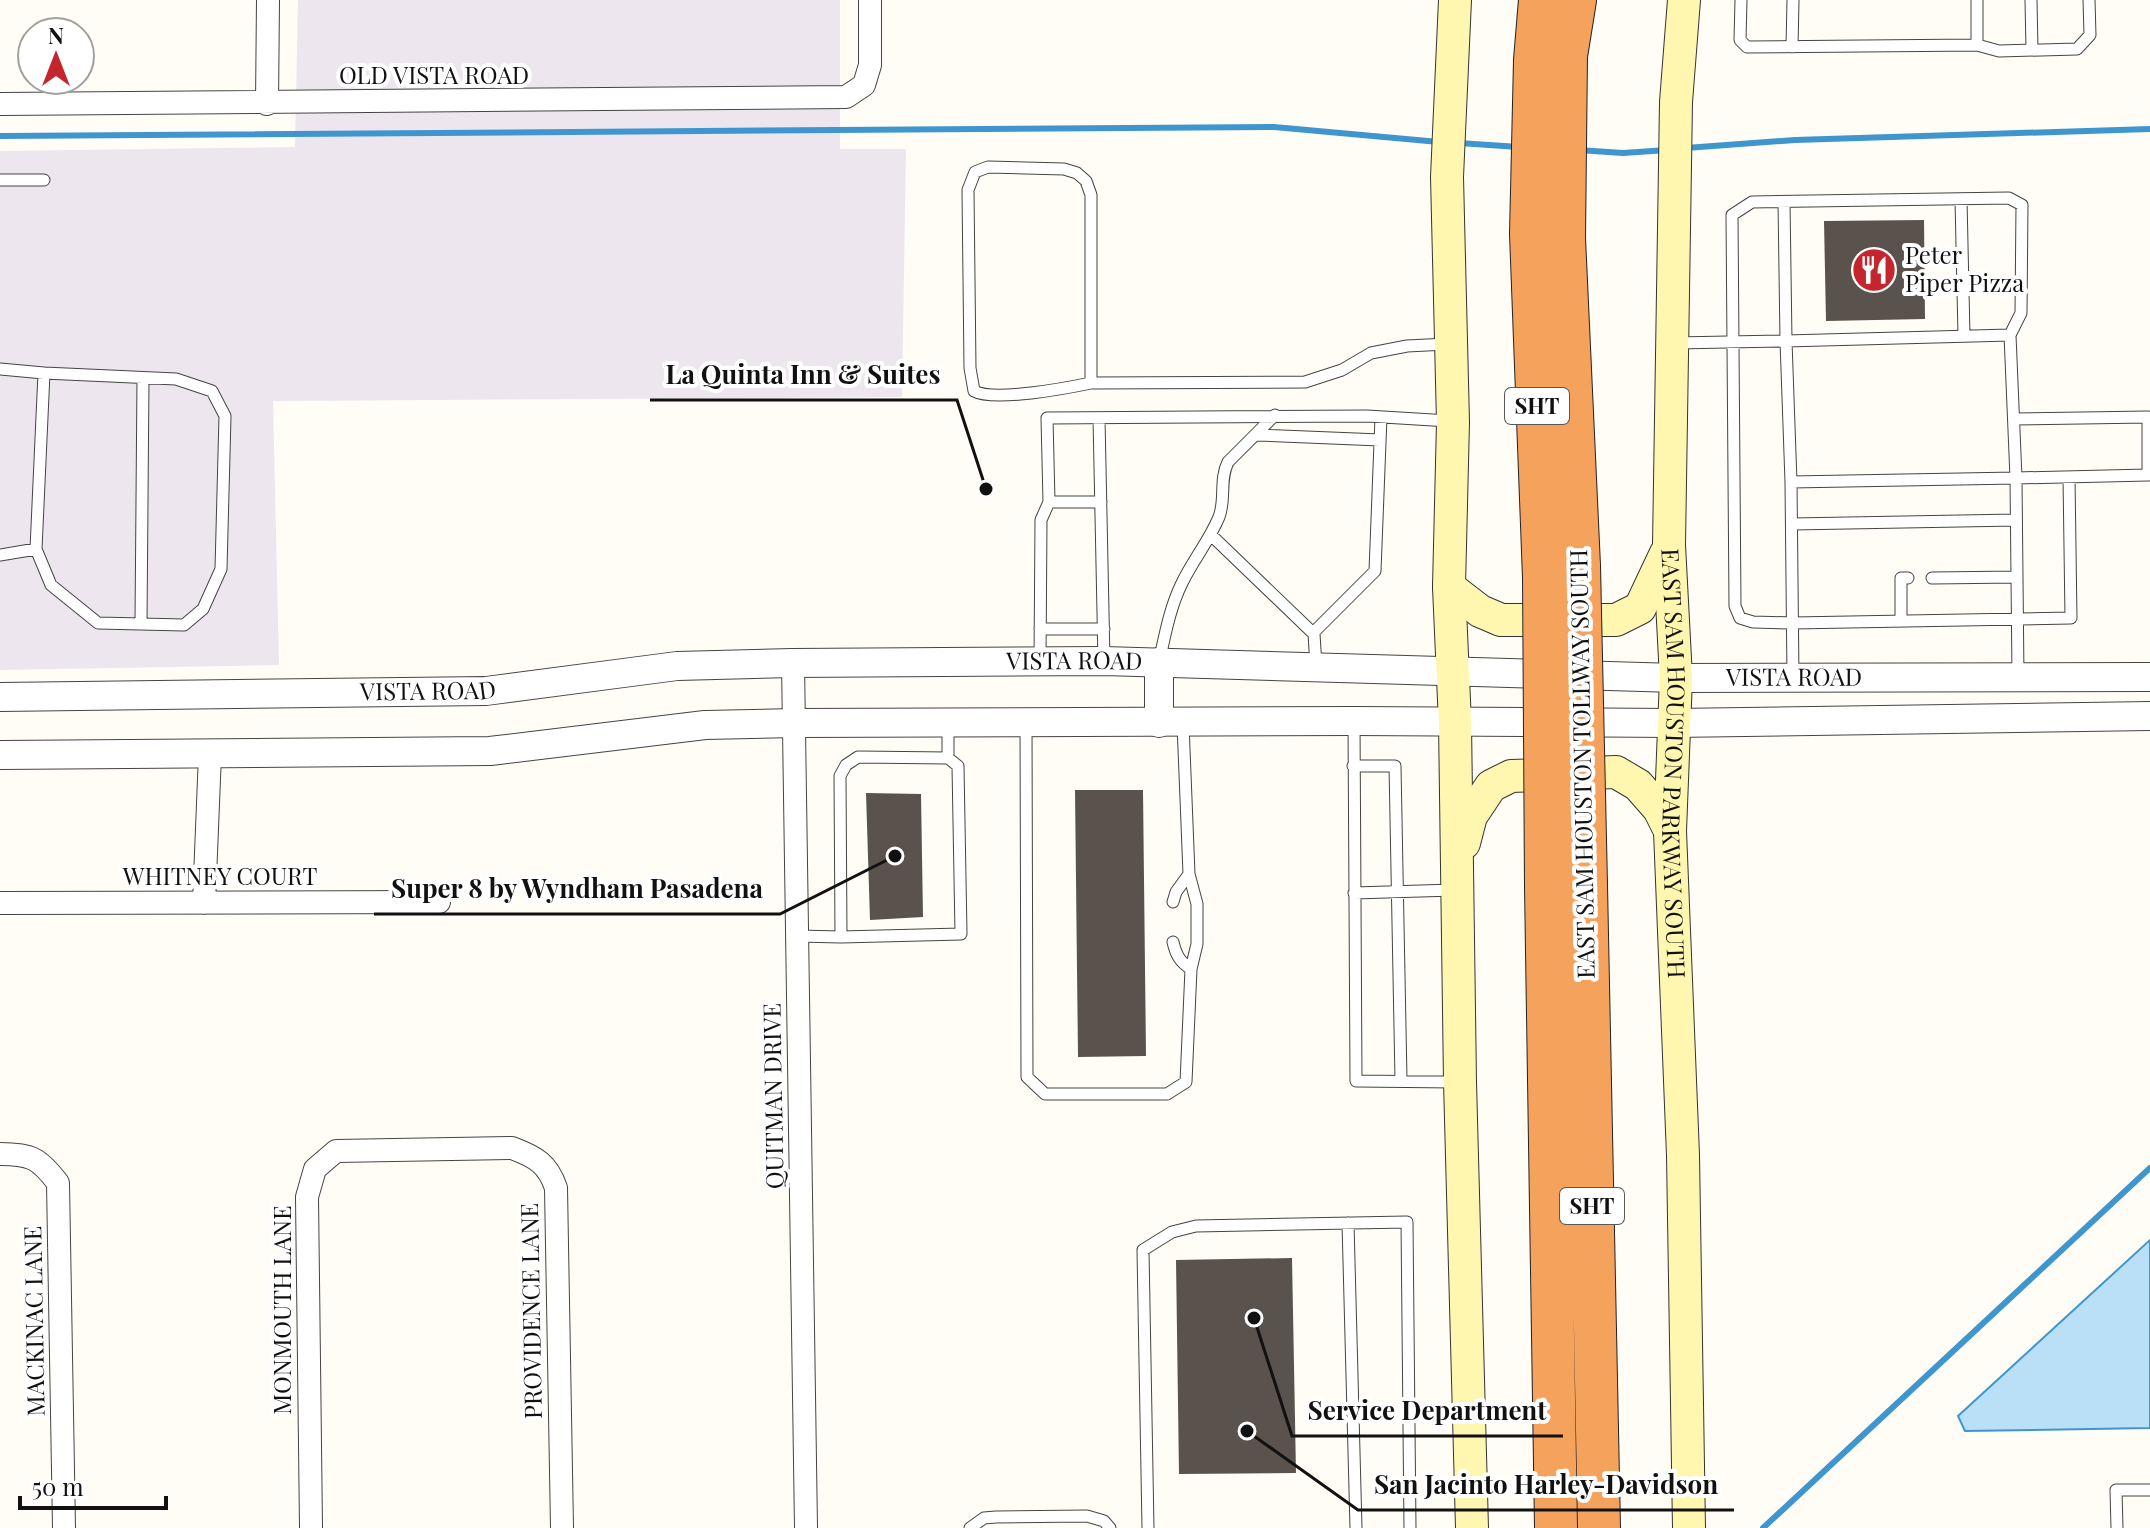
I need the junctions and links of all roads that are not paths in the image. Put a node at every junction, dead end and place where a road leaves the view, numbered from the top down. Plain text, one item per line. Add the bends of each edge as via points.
1 (268, 0) edge
2 (870, 0) edge
3 (1455, 0) edge
4 (1540, 0) edge
5 (1575, 0) edge
6 (1684, 0) edge
7 (1741, 0) edge
8 (1793, 0) edge
9 (1977, 0) edge
10 (2031, 0) edge
11 (2089, 0) edge
12 (1977, 45) junction
13 (1792, 47) junction
14 (2032, 50) junction
15 (1551, 58) junction
16 (0, 104) edge
17 (267, 104) junction
18 (0, 180) edge
19 (44, 180) dead end
20 (1961, 199) junction
21 (1784, 202) junction
22 (2010, 335) junction
23 (1964, 336) junction
24 (1786, 341) junction
25 (1733, 342) junction
26 (1672, 343) junction
27 (1451, 344) junction
28 (0, 369) edge
29 (44, 373) junction
30 (143, 378) junction
31 (1091, 383) junction
32 (1275, 415) junction
33 (1381, 417) junction
34 (1099, 418) junction
35 (2014, 419) junction
36 (1453, 422) junction
37 (1257, 435) junction
38 (1380, 440) junction
39 (2069, 477) junction
40 (2016, 478) junction
41 (1791, 482) junction
42 (1049, 502) junction
43 (1101, 502) junction
44 (2016, 520) junction
45 (1792, 524) junction
46 (1211, 535) junction
47 (1669, 545) junction
48 (36, 549) junction
49 (0, 555) edge
50 (2017, 577) junction
51 (1908, 578) dead end
52 (1932, 578) dead end
53 (1449, 587) junction
54 (2017, 620) junction
55 (1901, 621) junction
56 (1793, 623) junction
57 (141, 624) junction
58 (1040, 629) junction
59 (1104, 629) junction
60 (1313, 633) junction
61 (1040, 661) junction
62 (1104, 661) junction
63 (1159, 662) junction
64 (793, 663) junction
65 (1316, 669) junction
66 (1452, 670) junction
67 (2150, 677) edge
68 (1676, 678) junction
69 (1793, 678) junction
70 (2018, 678) junction
71 (0, 697) edge
72 (2150, 716) edge
73 (2019, 718) junction
74 (1354, 721) junction
75 (795, 723) junction
76 (948, 723) junction
77 (1026, 723) junction
78 (1171, 723) junction
79 (1455, 723) junction
80 (1674, 723) junction
81 (210, 754) junction
82 (0, 755) edge
83 (948, 758) junction
84 (1353, 766) junction
85 (1670, 831) junction
86 (1189, 874) junction
87 (1458, 876) junction
88 (1566, 886) junction
89 (1397, 892) junction
90 (1354, 893) junction
91 (439, 902) dead end
92 (1173, 902) dead end
93 (0, 903) edge
94 (204, 903) junction
95 (798, 936) junction
96 (841, 937) junction
97 (1173, 942) dead end
98 (1191, 969) junction
99 (1401, 1080) junction
100 (1460, 1082) junction
101 (433, 1149) joint
102 (0, 1154) edge
103 (1348, 1223) junction
104 (2150, 1490) edge
105 (64, 1528) edge
106 (311, 1528) edge
107 (562, 1528) edge
108 (806, 1528) edge
109 (970, 1528) edge
110 (1110, 1528) edge
111 (1148, 1528) edge
112 (1356, 1528) edge
113 (1410, 1528) edge
114 (1472, 1528) edge
115 (1556, 1528) edge
116 (1599, 1528) edge
117 (1689, 1528) edge
118 (2117, 1528) edge

1 - 17 street
2 - 17 street, OLD VISTA ROAD via 870,65 864,85 846,97
3 - 27 main road via 1447,177
4 - 15 highway, EAST SAM HOUSTON TOLLWAY SOUTH / SHT
5 - 15 highway, EAST SAM HOUSTON TOLLWAY SOUTH / SHT
6 - 26 main road, EAST SAM HOUSTON PARKWAY SOUTH via 1676,102
7 - 13 lane via 1740,40 1747,47
8 - 13 lane
9 - 12 lane
10 - 14 lane
11 - 14 lane via 2090,35 2077,49
12 - 13 lane
12 - 14 lane
15 - 88 highway, EAST SAM HOUSTON TOLLWAY SOUTH / SHT, bridge via 1547,236 1562,572
16 - 17 street, OLD VISTA ROAD
18 - 19 lane
20 - 21 lane
20 - 22 lane via 2009,198 2022,205 2021,313
20 - 23 lane
21 - 24 lane
21 - 25 lane via 1752,202 1732,215
22 - 23 lane
22 - 35 lane
23 - 24 lane
24 - 25 lane
24 - 41 lane
25 - 26 lane
25 - 56 lane via 1735,606 1740,618 1753,622
26 - 47 main road, EAST SAM HOUSTON PARKWAY SOUTH
27 - 31 lane via 1371,353 1305,382
27 - 36 main road
28 - 29 lane
29 - 30 lane
29 - 48 lane
30 - 57 lane
30 - 57 lane via 176,379 212,391 225,416 221,569 203,609 184,625
31 - 31 lane via 1091,195 1086,181 1064,169 988,167 975,172 968,190 974,391 1058,391
32 - 33 lane
32 - 34 lane
32 - 37 lane
33 - 36 lane
33 - 38 lane
34 - 42 lane via 1047,418
34 - 43 lane
35 - 39 lane via 2148,417 2148,475
35 - 40 lane
36 - 53 main road
37 - 38 lane
37 - 46 lane via 1223,471 1221,512
38 - 60 lane via 1375,571
39 - 40 lane
39 - 54 lane via 2071,618
40 - 41 lane
40 - 44 lane
41 - 45 lane
42 - 43 lane
42 - 58 lane via 1041,520
43 - 59 lane
44 - 45 lane
44 - 50 lane
45 - 56 lane
46 - 60 lane
46 - 63 lane via 1182,581
47 - 53 main road via 1640,608 1616,620 1501,620
47 - 68 main road, EAST SAM HOUSTON PARKWAY SOUTH
48 - 49 lane
48 - 57 lane via 51,585 98,623
50 - 52 lane
50 - 54 lane
51 - 55 lane via 1901,578
53 - 66 main road
54 - 55 lane
54 - 70 lane
55 - 56 lane
56 - 69 lane
58 - 59 lane
58 - 61 lane
59 - 62 lane
60 - 65 lane
61 - 62 street, VISTA ROAD
61 - 64 street, VISTA ROAD
62 - 63 street, VISTA ROAD
63 - 65 street, VISTA ROAD
63 - 78 street
64 - 71 street, VISTA ROAD via 677,666 486,691
64 - 75 street, QUITMAN DRIVE
65 - 66 street, VISTA ROAD
66 - 68 street, VISTA ROAD
66 - 79 main road
67 - 70 street, VISTA ROAD
68 - 69 street, VISTA ROAD
68 - 80 main road, EAST SAM HOUSTON PARKWAY SOUTH
69 - 70 street, VISTA ROAD
70 - 73 street
72 - 73 street, VISTA ROAD
73 - 80 street, VISTA ROAD
74 - 78 street, VISTA ROAD
74 - 79 street, VISTA ROAD
74 - 84 lane
75 - 76 street, VISTA ROAD
75 - 81 street, VISTA ROAD via 705,725 490,751
75 - 95 street, QUITMAN DRIVE
76 - 77 street, VISTA ROAD
76 - 83 lane
77 - 78 street, VISTA ROAD
77 - 98 lane via 1027,1077 1045,1094 1167,1094 1186,1082
78 - 86 lane
79 - 80 street, VISTA ROAD
79 - 87 main road
80 - 85 main road, EAST SAM HOUSTON PARKWAY SOUTH
81 - 82 street, VISTA ROAD
81 - 94 street
83 - 96 lane via 858,757 846,765 840,776
83 - 96 lane via 958,766 961,934
84 - 89 lane via 1395,766
84 - 90 lane
85 - 87 main road via 1638,785 1616,772 1511,776 1491,786 1471,816
85 - 117 main road, EAST SAM HOUSTON PARKWAY SOUTH via 1683,1155
86 - 92 lane
86 - 98 lane via 1197,904
87 - 89 lane
87 - 100 main road
88 - 115 highway, EAST SAM HOUSTON TOLLWAY SOUTH / SHT
88 - 116 highway, EAST SAM HOUSTON TOLLWAY SOUTH / SHT
89 - 90 lane
89 - 99 lane
90 - 99 lane via 1356,1081
91 - 94 street, WHITNEY COURT
93 - 94 street, WHITNEY COURT
95 - 96 lane
95 - 108 street, QUITMAN DRIVE
97 - 98 lane via 1182,963
99 - 100 lane
100 - 114 main road
101 - 106 street, MONMOUTH LANE via 336,1151 315,1169 307,1197
101 - 107 street, PROVIDENCE LANE via 512,1148 536,1157 550,1171 556,1188
102 - 105 street, MACKINAC LANE via 25,1154 43,1163 58,1183
103 - 111 lane via 1196,1226 1172,1232 1143,1250
103 - 112 lane
103 - 113 lane via 1407,1222
104 - 118 lane via 2116,1490
109 - 110 lane via 984,1518 1087,1516

